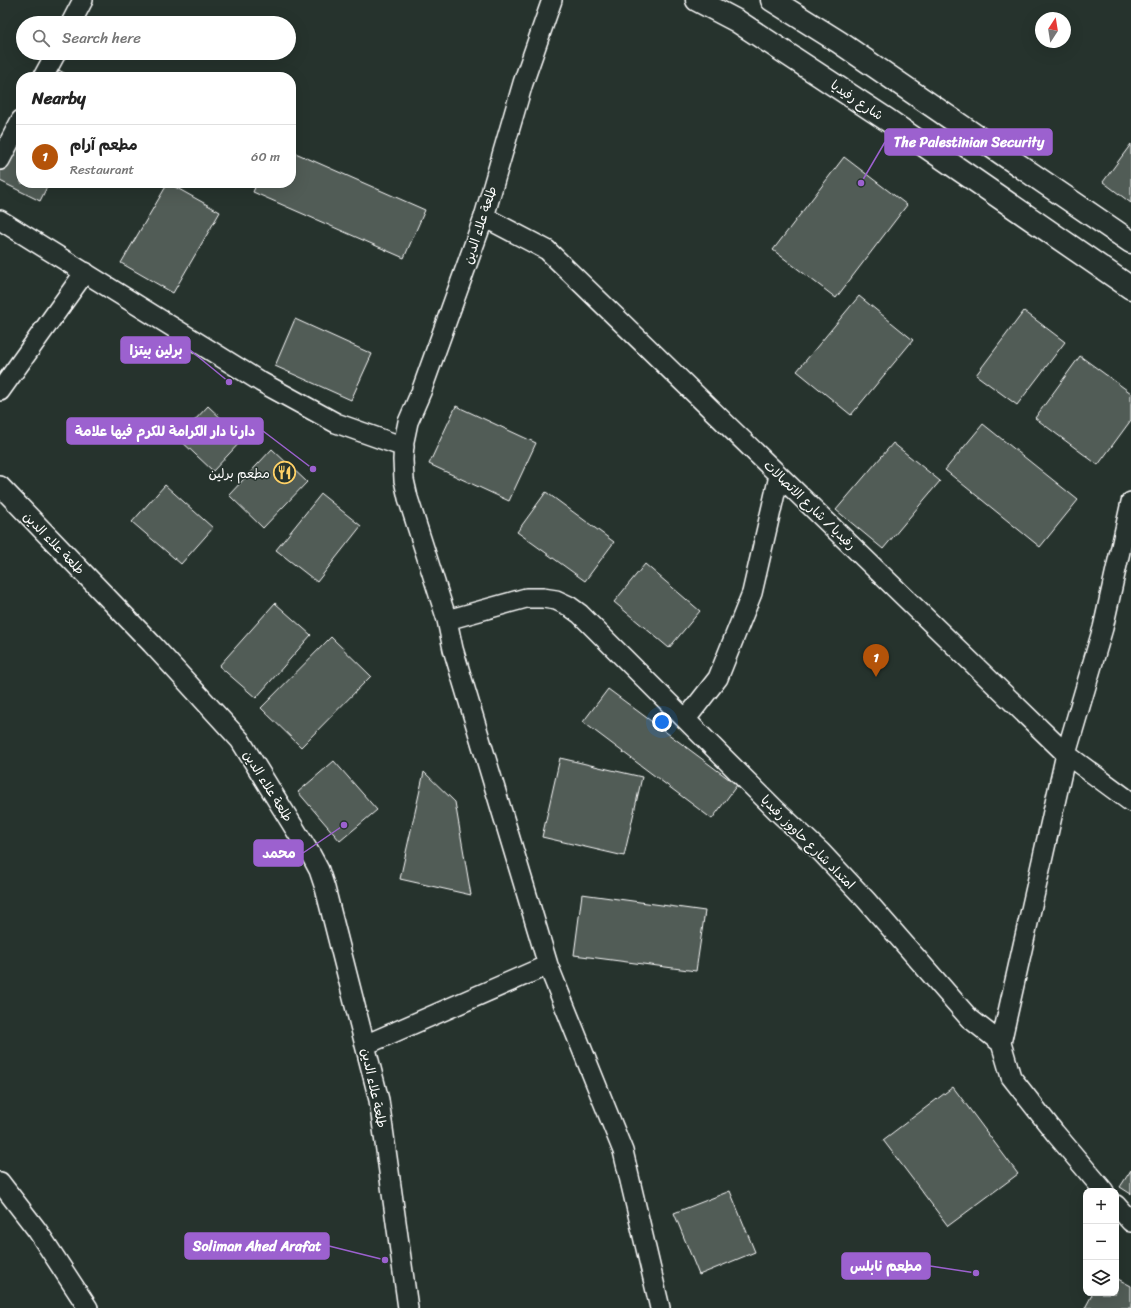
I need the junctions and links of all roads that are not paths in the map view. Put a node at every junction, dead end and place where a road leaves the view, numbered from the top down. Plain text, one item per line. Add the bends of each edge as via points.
1 (83, 0) edge
2 (552, 0) edge
3 (697, 0) edge
4 (772, 0) edge
5 (75, 16) edge
6 (52, 60) edge
7 (46, 72) edge
8 (16, 130) edge
9 (0, 160) edge
10 (484, 217) junction
11 (0, 220) edge
12 (1131, 242) edge
13 (85, 272) junction
14 (1131, 288) edge
15 (0, 391) edge
16 (404, 447) junction
17 (779, 476) junction
18 (0, 486) edge
19 (1131, 502) edge
20 (447, 620) junction
21 (686, 719) junction
22 (1066, 754) junction
23 (1131, 802) edge
24 (548, 965) junction
25 (1001, 1043) junction
26 (365, 1045) junction
27 (0, 1182) edge
28 (1101, 1188) edge
29 (1119, 1208) edge
30 (1131, 1222) edge
31 (88, 1308) edge
32 (408, 1308) edge
33 (660, 1308) edge

1 - 5 street
2 - 10 street, طلعة علاء الدين via 523,83
3 - 14 main road, شارع رفيديا via 737,21 873,110
4 - 12 main road via 840,42
6 - 7 street
8 - 9 street
10 - 16 street, طلعة علاء الدين via 408,422
10 - 17 street, رفيديا / شارع الاتصالات via 546,250
11 - 13 street
13 - 15 street
13 - 16 street via 268,386 336,423
16 - 20 street, طلعة علاء الدين via 404,480 408,498
17 - 21 street via 752,593 718,678
17 - 22 street, رفيديا / شارع الاتصالات
18 - 26 street, طلعة علاء الدين via 240,740 319,870
19 - 22 street via 1103,628
20 - 21 street, امتداد شارع حاووز رفيديا via 526,598 556,600 584,618
20 - 24 street, طلعة علاء الدين via 453,649
21 - 25 street, امتداد شارع حاووز رفيديا via 821,852 969,1018
22 - 23 street, رفيديا / شارع الاتصالات
22 - 25 street
24 - 26 street
24 - 33 street, طلعة علاء الدين via 623,1151
25 - 28 street via 1011,1077
26 - 32 street, طلعة علاء الدين via 379,1100
27 - 31 street via 37,1230
29 - 30 street

